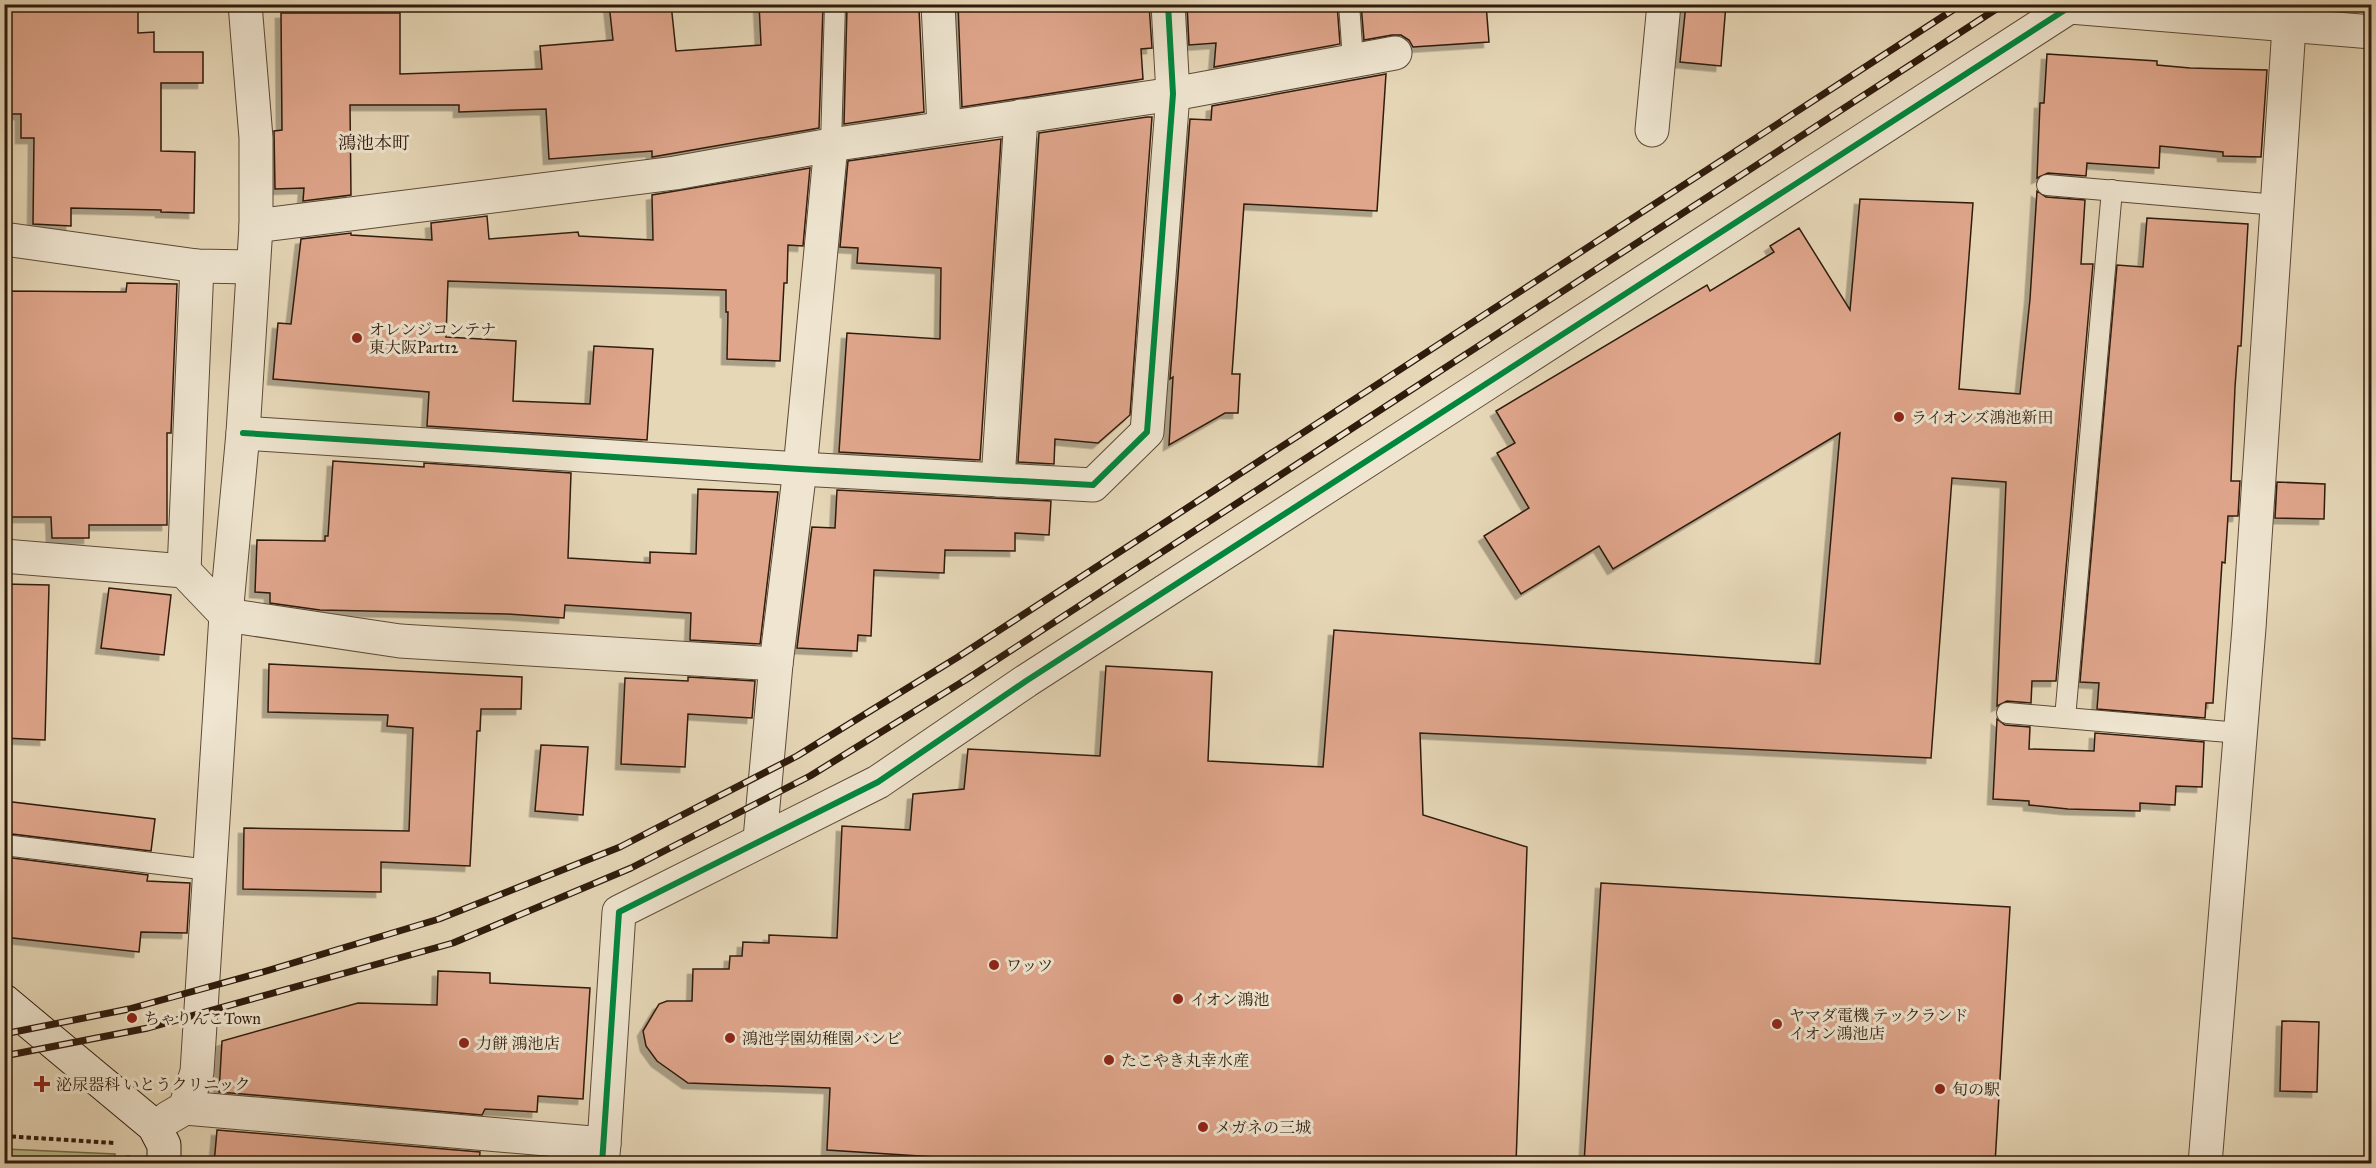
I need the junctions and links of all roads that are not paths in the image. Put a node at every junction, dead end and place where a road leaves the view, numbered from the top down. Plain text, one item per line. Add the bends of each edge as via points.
1 (245, 4) edge
2 (835, 4) edge
3 (938, 4) edge
4 (1168, 4) edge
5 (1349, 4) edge
6 (1664, 4) edge
7 (2072, 6) edge
8 (2289, 27) junction
9 (2372, 32) edge
10 (1395, 53) dead end
11 (1353, 60) junction
12 (1173, 94) junction
13 (1021, 116) junction
14 (944, 127) junction
15 (1652, 130) dead end
16 (831, 145) junction
17 (2047, 185) dead end
18 (2112, 190) junction
19 (2277, 205) junction
20 (256, 226) junction
21 (4, 239) edge
22 (197, 266) junction
23 (252, 267) junction
24 (243, 433) junction
25 (800, 469) junction
26 (998, 480) junction
27 (4, 556) edge
28 (184, 571) junction
29 (226, 615) junction
30 (776, 664) junction
31 (2007, 713) dead end
32 (2065, 718) junction
33 (2240, 733) junction
34 (760, 839) junction
35 (4, 845) edge
36 (210, 870) junction
37 (4, 1001) edge
38 (185, 1108) junction
39 (160, 1145) edge
40 (603, 1154) edge
41 (2205, 1164) edge

1 - 20 street via 256,138
2 - 16 lane
3 - 14 street
4 - 12 street
5 - 11 lane
6 - 15 street
7 - 8 street
7 - 34 street via 1036,675 878,782
8 - 9 street
8 - 19 street
10 - 11 street
11 - 12 street
12 - 13 street
12 - 26 street via 1147,432 1093,485
13 - 14 street
13 - 26 street
14 - 16 street
16 - 20 street via 675,173
16 - 25 street
17 - 18 lane
18 - 19 lane
18 - 32 lane
19 - 33 street
20 - 23 street
21 - 22 street
22 - 23 street
22 - 28 street
23 - 24 street
24 - 25 street
24 - 29 street
25 - 26 street
25 - 30 street
27 - 28 street
28 - 29 street
29 - 30 street via 400,641
29 - 36 street
30 - 34 street
31 - 32 lane
32 - 33 lane
33 - 41 street
34 - 40 street via 619,912
35 - 36 lane
36 - 38 street via 197,1072
37 - 39 street
38 - 39 street
38 - 40 street

